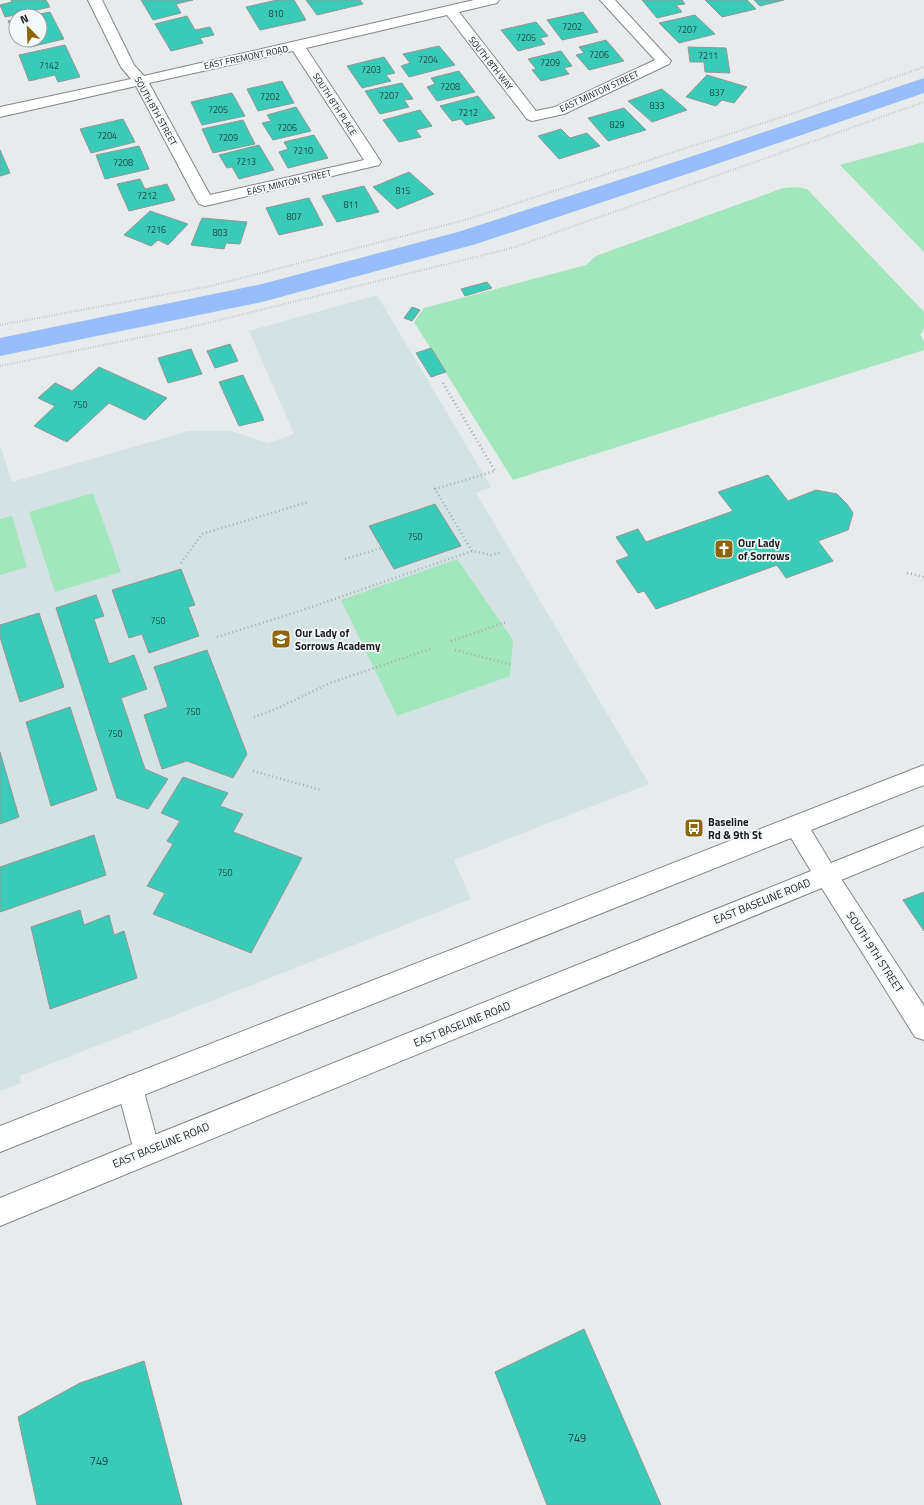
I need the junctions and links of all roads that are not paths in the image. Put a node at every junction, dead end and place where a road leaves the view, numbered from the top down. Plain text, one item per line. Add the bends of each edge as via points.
1 (95, 0) edge
2 (492, 0) edge
3 (607, 0) edge
4 (450, 10) junction
5 (297, 46) junction
6 (140, 80) junction
7 (0, 112) edge
8 (532, 116) joint
9 (373, 162) joint
10 (205, 201) joint
11 (924, 775) edge
12 (796, 826) junction
13 (924, 836) edge
14 (826, 875) junction
15 (924, 1028) edge
16 (130, 1088) junction
17 (0, 1139) edge
18 (147, 1151) junction
19 (0, 1212) edge

1 - 6 street, SOUTH 8TH STREET via 128,67
2 - 4 street, EAST FREMONT ROAD
3 - 8 street, EAST MINTON STREET via 664,61 559,111
4 - 5 street, EAST FREMONT ROAD
4 - 8 street, SOUTH 8TH WAY
5 - 6 street, EAST FREMONT ROAD
5 - 9 street, SOUTH 8TH PLACE
6 - 7 street, EAST FREMONT ROAD
6 - 10 street, SOUTH 8TH STREET
9 - 10 street, EAST MINTON STREET
11 - 12 street
12 - 14 street, SOUTH 9TH STREET
12 - 16 street
13 - 14 street, EAST BASELINE ROAD
14 - 15 street, SOUTH 9TH STREET
14 - 18 street, EAST BASELINE ROAD
16 - 17 street
16 - 18 street
18 - 19 street, EAST BASELINE ROAD

